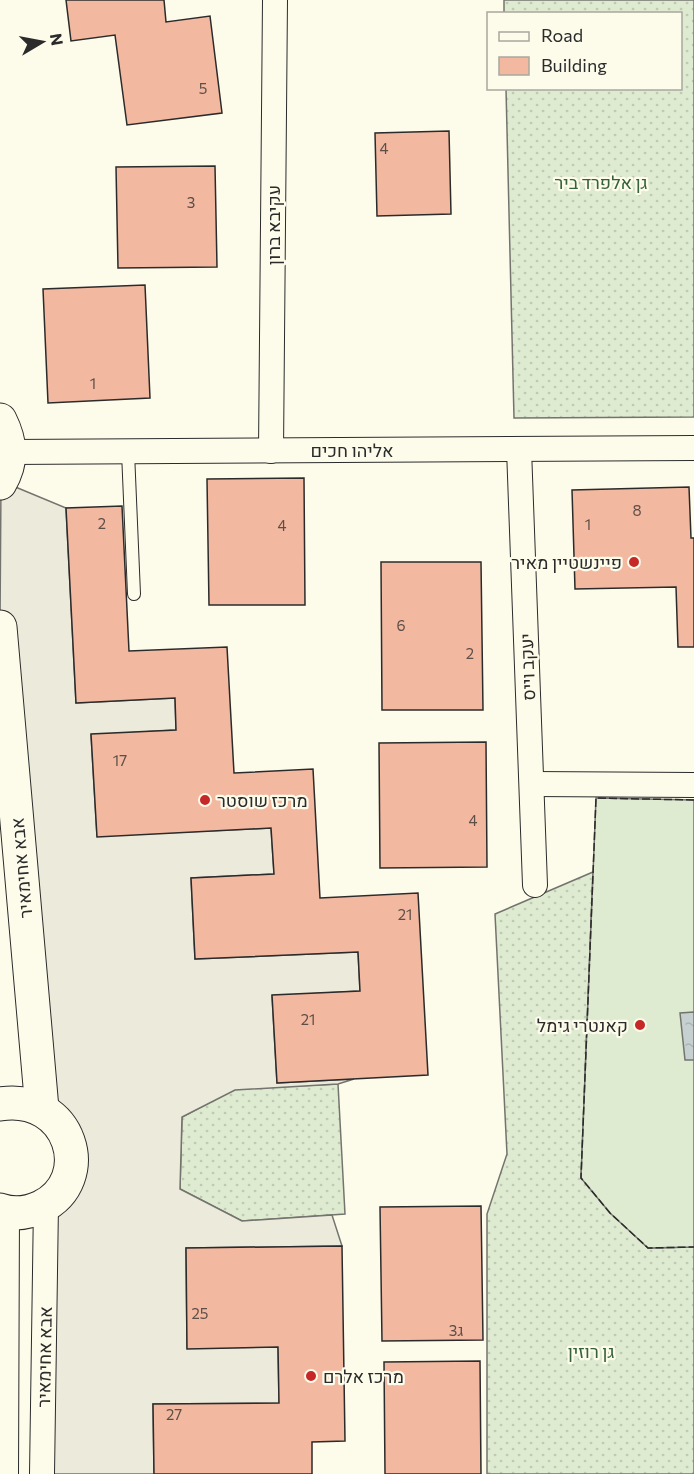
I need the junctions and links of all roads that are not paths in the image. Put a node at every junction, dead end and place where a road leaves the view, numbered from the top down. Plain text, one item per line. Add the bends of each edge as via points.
1 (275, 0) edge
2 (0, 420) edge
3 (694, 448) edge
4 (519, 449) junction
5 (271, 451) junction
6 (128, 452) junction
7 (10, 453) junction
8 (0, 483) edge
9 (134, 594) dead end
10 (0, 627) edge
11 (532, 784) junction
12 (694, 785) edge
13 (535, 885) dead end
14 (0, 1103) edge
15 (42, 1109) junction
16 (46, 1204) junction
17 (3, 1211) edge
18 (6, 1474) edge
19 (42, 1474) edge

1 - 5 street, עקיבא ברון
2 - 7 street via 8,435
3 - 4 street, אליהו חכים
4 - 5 street, אליהו חכים
4 - 11 street, יעקב וייס
5 - 6 street, אליהו חכים
6 - 7 street, אליהו חכים
6 - 9 lane
7 - 8 street
10 - 15 street, אבא אחימאיר
11 - 12 street
11 - 13 street, יעקב וייס
14 - 15 street via 22,1103
15 - 16 street via 59,1123 68,1141 71,1160 63,1185
16 - 17 street via 20,1213
16 - 19 street, אבא אחימאיר
17 - 18 street, אבא אחימאיר

